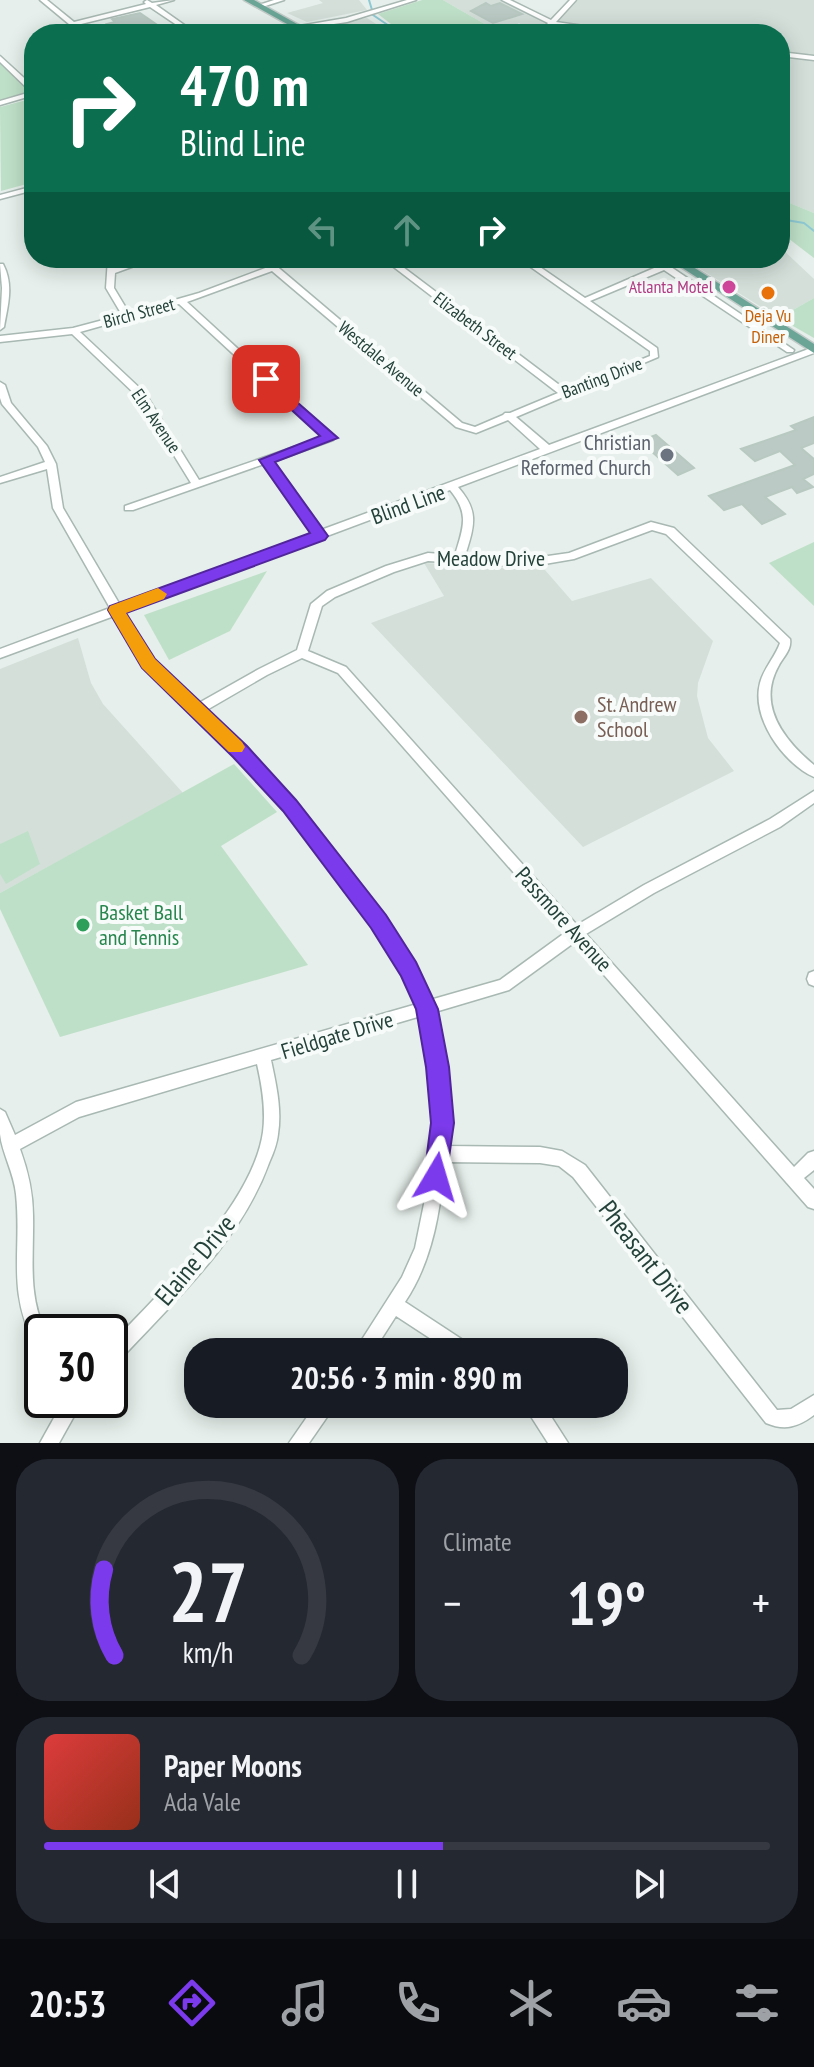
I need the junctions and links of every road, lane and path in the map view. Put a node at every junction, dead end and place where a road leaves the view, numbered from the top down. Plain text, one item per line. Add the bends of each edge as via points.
1 (43, 0) edge
2 (144, 0) edge
3 (171, 0) edge
4 (248, 0) edge
5 (281, 0) edge
6 (413, 0) edge
7 (505, 0) edge
8 (573, 0) edge
9 (152, 5) junction
10 (259, 6) junction
11 (552, 23) junction
12 (73, 24) joint
13 (180, 24) edge
14 (288, 24) edge
15 (327, 24) edge
16 (560, 24) edge
17 (790, 55) edge
18 (0, 58) edge
19 (814, 58) edge
20 (24, 82) edge
21 (24, 95) edge
22 (0, 103) edge
23 (24, 191) edge
24 (0, 197) edge
25 (0, 266) edge
26 (111, 268) edge
27 (128, 268) edge
28 (273, 268) joint
29 (399, 268) edge
30 (536, 268) edge
31 (658, 268) edge
32 (680, 268) edge
33 (682, 268) edge
34 (111, 272) junction
35 (181, 301) junction
36 (584, 301) junction
37 (126, 315) junction
38 (0, 327) edge
39 (74, 331) junction
40 (0, 339) edge
41 (814, 349) edge
42 (790, 350) dead end
43 (1, 392) edge
44 (565, 394) junction
45 (508, 415) junction
46 (548, 450) junction
47 (266, 460) junction
48 (51, 464) junction
49 (0, 480) edge
50 (197, 484) junction
51 (453, 487) junction
52 (129, 508) dead end
53 (320, 536) junction
54 (459, 558) junction
55 (116, 610) junction
56 (302, 653) junction
57 (0, 654) edge
58 (195, 711) junction
59 (814, 772) edge
60 (814, 796) edge
61 (576, 933) junction
62 (427, 1009) junction
63 (263, 1057) junction
64 (0, 1117) edge
65 (11, 1145) junction
66 (440, 1154) junction
67 (814, 1159) edge
68 (794, 1177) junction
69 (814, 1201) edge
70 (395, 1305) junction
71 (30, 1314) edge
72 (128, 1338) edge
73 (373, 1338) edge
74 (445, 1338) edge
75 (814, 1404) edge
76 (64, 1418) edge
77 (317, 1418) edge
78 (542, 1418) edge
79 (49, 1443) edge
80 (298, 1443) edge
81 (559, 1443) edge

1 - 12 street
2 - 9 street
3 - 9 street
4 - 10 main road
5 - 10 street
6 - 15 street
7 - 11 street
8 - 11 street
9 - 12 street
9 - 13 street
10 - 14 main road
11 - 16 street
17 - 19 street
18 - 20 street
21 - 22 street
23 - 24 street
25 - 38 street via 7,297
26 - 34 street
27 - 34 street
28 - 35 street, Birch Street
28 - 45 street, Westdale Avenue via 459,425 476,430
29 - 44 street, Elizabeth Street
30 - 36 street
31 - 36 street
32 - 42 street
33 - 41 main road
34 - 37 street via 110,288
35 - 37 street, Birch Street
35 - 47 street via 330,438
36 - 44 street, Banting Drive via 654,350 654,357
37 - 39 street, Birch Street
39 - 40 street, Birch Street
39 - 50 street, Elm Avenue via 142,395
41 - 46 street, Blind Line
43 - 48 street
44 - 45 street, Banting Drive
45 - 46 street
46 - 51 street, Blind Line
47 - 50 street
47 - 53 street
48 - 49 street
48 - 55 street via 58,508
50 - 52 street
51 - 53 street, Blind Line
51 - 54 street via 470,511
53 - 55 street, Blind Line
54 - 56 street, Meadow Drive via 410,562 321,599
54 - 59 street, Meadow Drive via 527,563 570,556 651,526 670,531 786,642 764,686 764,712 773,732
55 - 57 street, Blind Line
55 - 58 street via 148,664
56 - 58 street
56 - 61 street, Passmore Avenue via 342,670
58 - 62 street via 290,806 378,921
60 - 61 street, Fieldgate Drive
61 - 62 street, Fieldgate Drive via 504,985
61 - 68 street, Passmore Avenue
62 - 63 street, Fieldgate Drive
62 - 66 street via 437,1067
63 - 65 street, Fieldgate Drive via 76,1110
63 - 72 street, Elaine Drive via 272,1109 269,1142 233,1220
64 - 65 street
65 - 71 street via 24,1191
66 - 70 street via 423,1248
66 - 75 street, Pheasant Drive via 562,1159 579,1171 772,1417 795,1418
67 - 68 street
68 - 69 street, Passmore Avenue
70 - 73 street
70 - 74 street
76 - 79 street
77 - 80 street
78 - 81 street

